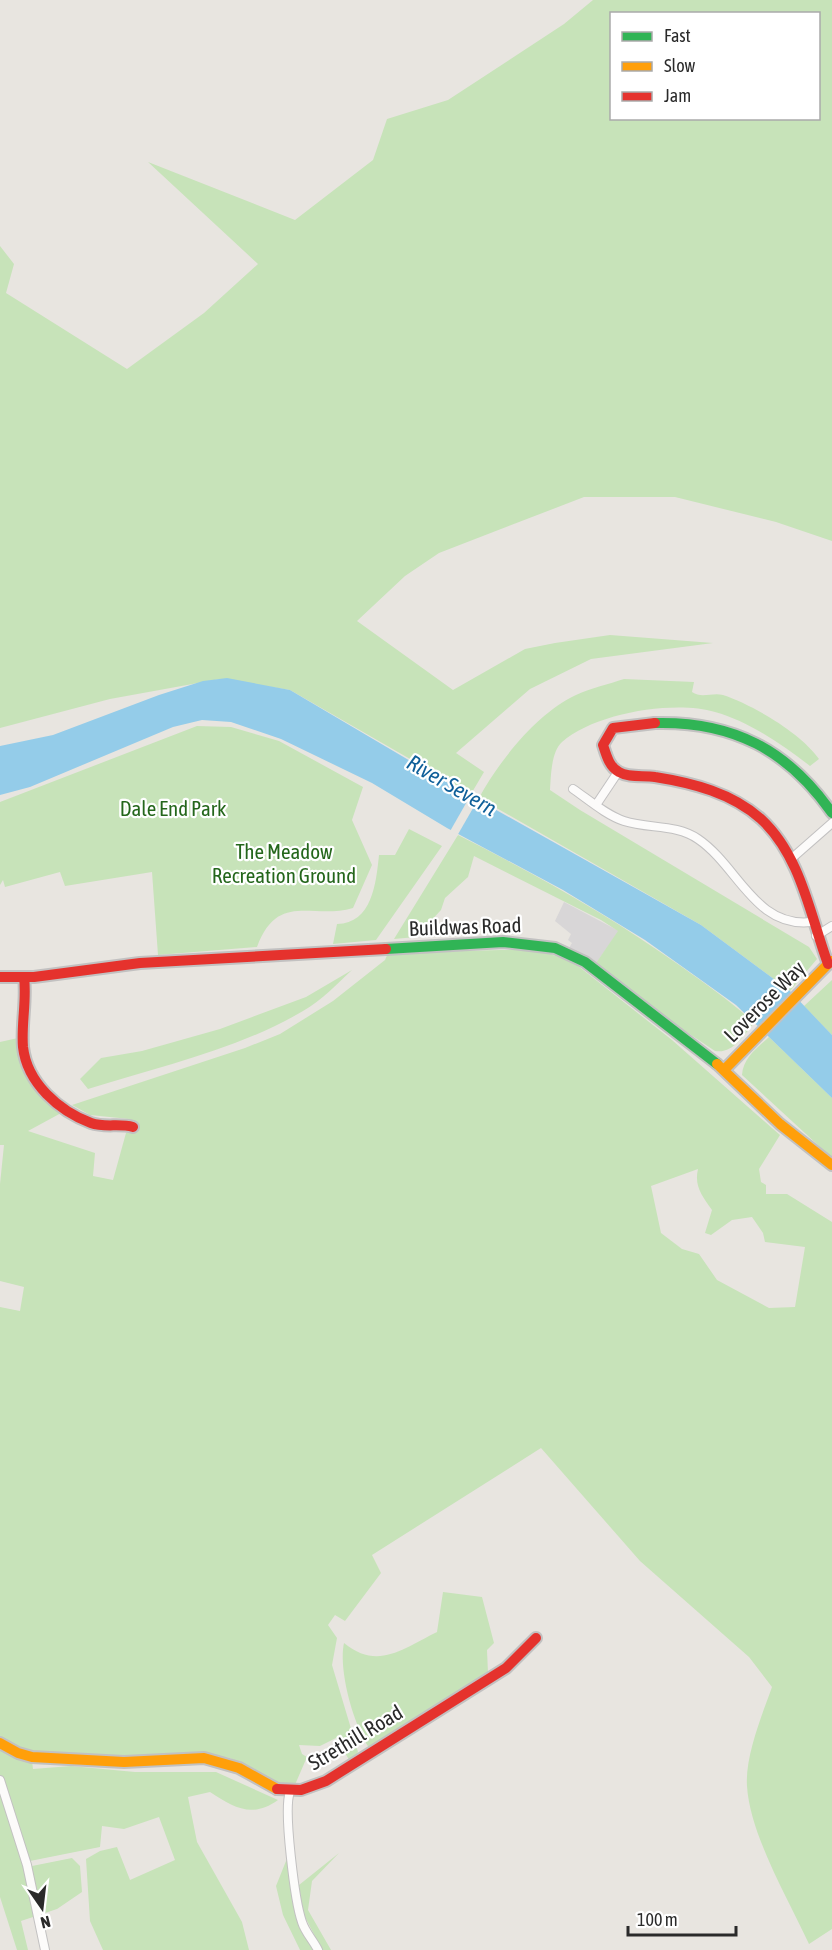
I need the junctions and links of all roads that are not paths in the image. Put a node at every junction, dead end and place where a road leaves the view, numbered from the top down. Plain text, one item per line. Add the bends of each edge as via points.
1 (618, 772) junction
2 (573, 789) dead end
3 (596, 805) junction
4 (832, 813) edge
5 (832, 823) edge
6 (791, 859) junction
7 (811, 922) junction
8 (832, 926) edge
9 (816, 936) junction
10 (830, 962) edge
11 (0, 977) edge
12 (24, 977) junction
13 (724, 1070) junction
14 (129, 1123) dead end
15 (832, 1165) edge
16 (536, 1638) dead end
17 (0, 1743) edge
18 (0, 1780) edge
19 (290, 1792) junction
20 (45, 1950) edge
21 (318, 1950) edge

1 - 3 street
1 - 4 street via 603,745 613,728 636,723 684,722 727,729 782,756 822,795
1 - 6 street via 710,788 739,803 771,829
2 - 3 street
3 - 7 street via 621,820 651,828 678,829 699,840 762,906 782,920
5 - 6 street
6 - 7 street
7 - 9 street
8 - 9 street
9 - 10 street
10 - 13 street, Loverose Way
11 - 12 street, Buildwas Road
12 - 13 street, Buildwas Road via 99,966 530,943 555,948 585,962
12 - 14 street via 22,1046 34,1079 59,1105 82,1119 98,1124
13 - 15 street, Buildwas Road via 780,1124
16 - 19 street, Strethill Road via 506,1668 326,1781
17 - 19 street via 33,1759 121,1762 193,1757 228,1763
18 - 20 street via 30,1876
19 - 21 street via 288,1827 299,1909

